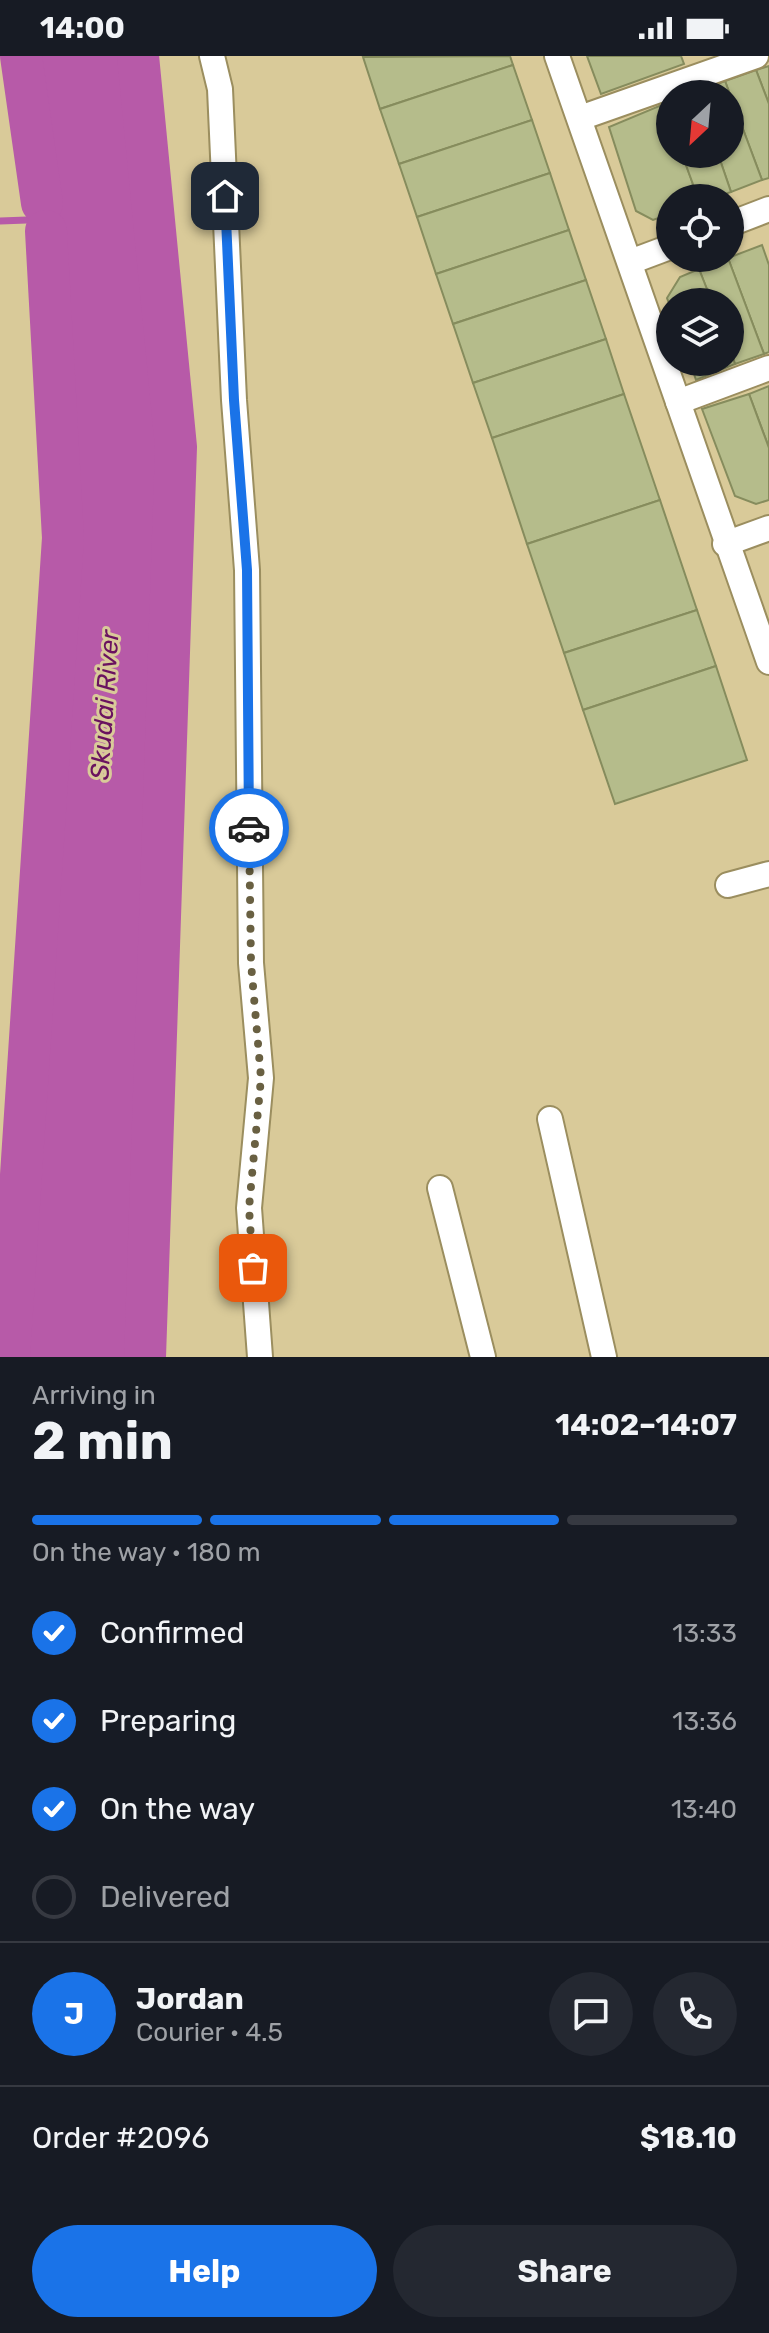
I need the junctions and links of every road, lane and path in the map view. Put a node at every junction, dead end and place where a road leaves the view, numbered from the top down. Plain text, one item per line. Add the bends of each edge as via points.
1 (212, 56) edge
2 (557, 56) edge
3 (756, 56) edge
4 (580, 118) junction
5 (769, 209) edge
6 (744, 219) edge
7 (656, 252) edge
8 (630, 262) junction
9 (769, 368) edge
10 (678, 402) junction
11 (769, 528) edge
12 (725, 544) junction
13 (769, 662) edge
14 (769, 874) edge
15 (728, 885) dead end
16 (550, 1119) dead end
17 (440, 1188) dead end
18 (260, 1357) edge
19 (483, 1357) edge
20 (604, 1357) edge

1 - 18 street via 220,89 247,570 251,963 261,1078 249,1208
2 - 4 street
3 - 4 street
4 - 8 street
5 - 6 street
7 - 8 street
8 - 10 street
9 - 10 street
10 - 12 street
11 - 12 street
12 - 13 street
14 - 15 street
16 - 20 street
17 - 19 street

